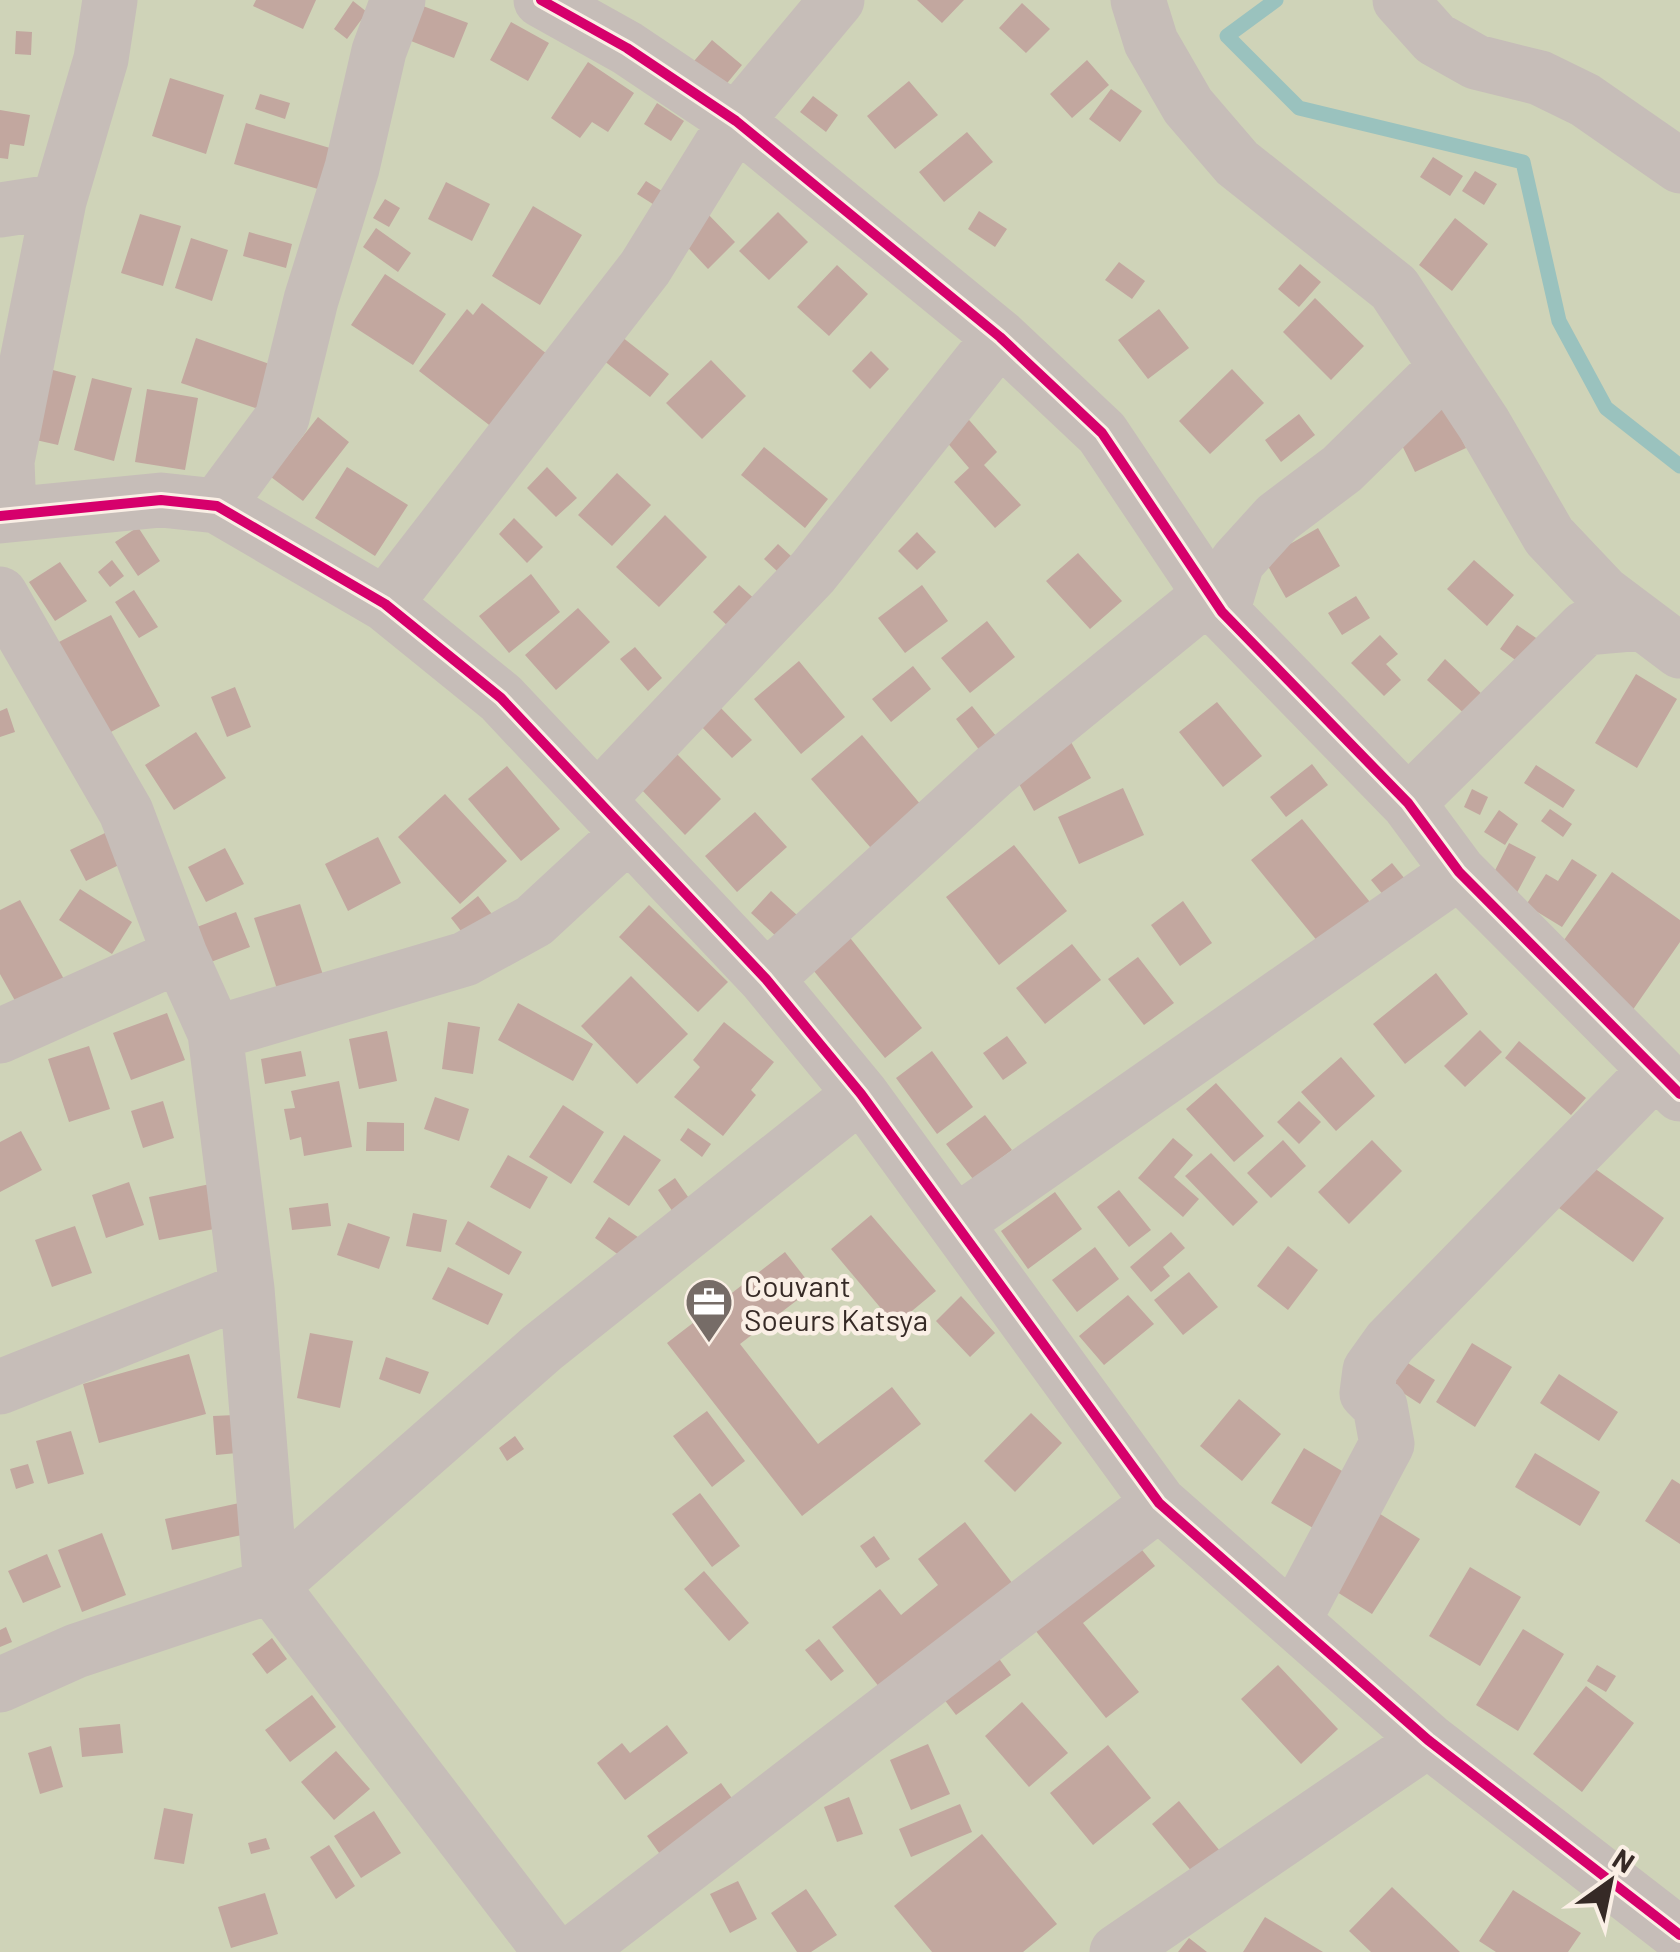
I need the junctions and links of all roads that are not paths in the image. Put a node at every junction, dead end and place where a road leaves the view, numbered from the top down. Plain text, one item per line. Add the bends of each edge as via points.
1 (110, 0) edge
2 (398, 0) edge
3 (540, 0) edge
4 (837, 0) edge
5 (1138, 0) edge
6 (1400, 0) edge
7 (736, 121) junction
8 (1680, 166) edge
9 (59, 201) junction
10 (0, 210) edge
11 (1000, 337) junction
12 (1446, 367) junction
13 (218, 506) junction
14 (5, 515) edge
15 (0, 594) edge
16 (1217, 602) junction
17 (385, 604) junction
18 (1661, 638) edge
19 (1408, 803) junction
20 (612, 817) junction
21 (1458, 872) junction
22 (180, 955) junction
23 (766, 979) junction
24 (215, 1034) junction
25 (0, 1036) edge
26 (1667, 1083) edge
27 (861, 1094) junction
28 (956, 1222) junction
29 (246, 1288) junction
30 (0, 1387) edge
31 (1160, 1503) junction
32 (271, 1586) junction
33 (1293, 1621) junction
34 (0, 1685) edge
35 (1428, 1740) junction
36 (1664, 1925) edge
37 (551, 1952) edge
38 (575, 1952) edge
39 (1117, 1952) edge

1 - 9 street via 101,59
2 - 13 street via 282,418
3 - 7 street
4 - 7 street
5 - 12 street via 1151,42 1188,106 1238,163 1394,288
6 - 8 street via 1435,39 1476,62 1540,78 1585,100
7 - 11 street
7 - 17 street via 646,268
9 - 10 street
9 - 14 street via 7,461
11 - 16 street via 1102,433
11 - 20 street
12 - 16 street via 1342,468 1277,518 1237,562
12 - 18 street via 1549,536 1603,594
13 - 14 street via 161,500
13 - 17 street
15 - 22 street via 126,812
16 - 19 street
16 - 23 street via 994,771
17 - 20 street via 501,698
18 - 19 street via 1585,628
19 - 21 street
20 - 23 street
20 - 24 street via 534,921 466,959
21 - 26 street
21 - 28 street
22 - 24 street
22 - 25 street
23 - 27 street
24 - 29 street
26 - 33 street via 1390,1342 1370,1370 1368,1393 1380,1406 1387,1444
27 - 28 street
27 - 32 street via 542,1348
28 - 31 street
29 - 30 street
29 - 32 street
31 - 33 street
31 - 38 street
32 - 34 street via 76,1651
32 - 37 street
33 - 35 street
35 - 36 street
35 - 39 street

